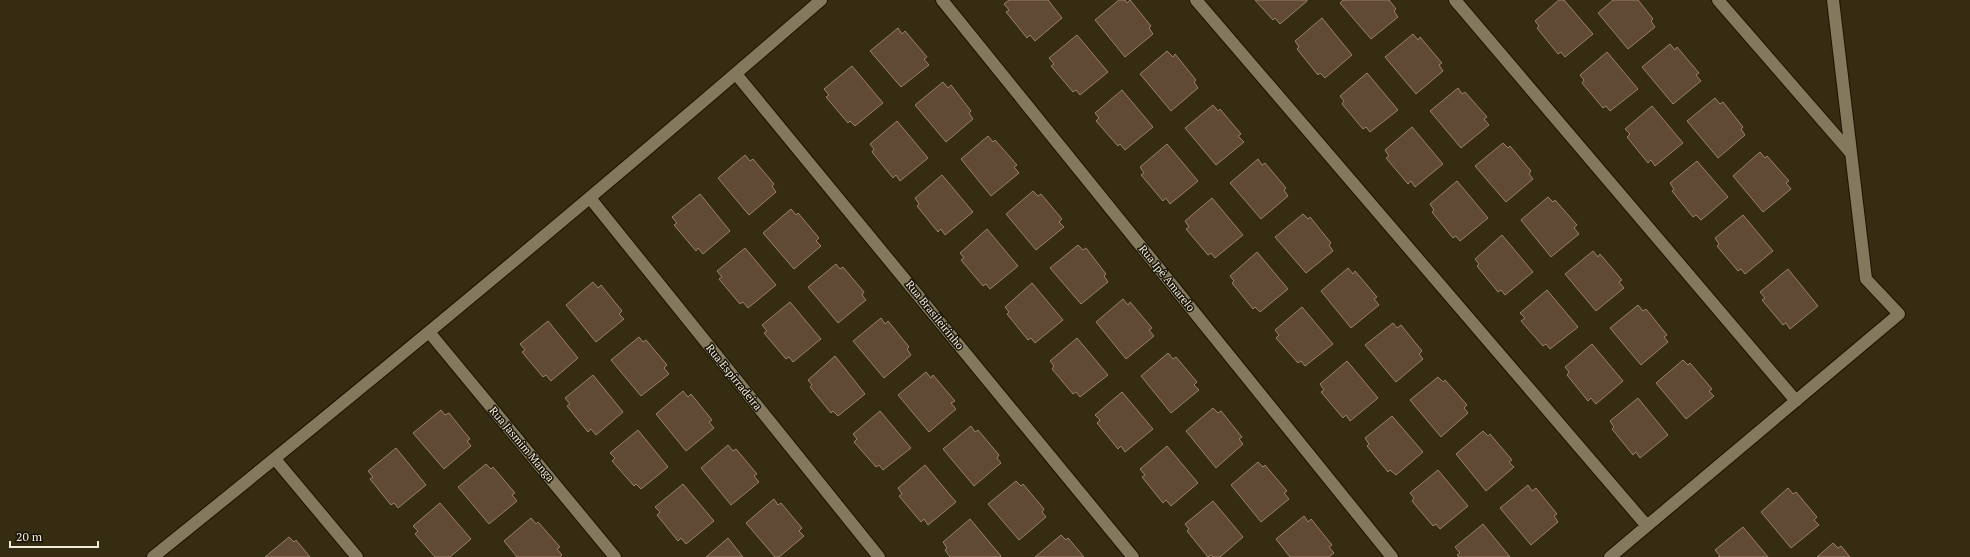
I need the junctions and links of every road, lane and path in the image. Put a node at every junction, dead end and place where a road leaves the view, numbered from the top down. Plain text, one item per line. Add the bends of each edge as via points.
1 (822, 0) edge
2 (942, 0) edge
3 (1196, 0) edge
4 (1455, 0) edge
5 (1718, 0) edge
6 (1833, 0) edge
7 (736, 74) junction
8 (1850, 152) junction
9 (590, 198) junction
10 (429, 332) junction
11 (1796, 401) junction
12 (275, 459) junction
13 (1647, 526) junction
14 (153, 557) edge
15 (357, 557) edge
16 (615, 557) edge
17 (879, 557) edge
18 (1133, 557) edge
19 (1392, 557) edge
20 (1610, 557) edge

1 - 7 street
2 - 19 street, Rua Ipê Amarelo
3 - 13 street
4 - 11 street
5 - 8 street
6 - 8 street
7 - 9 street
7 - 18 street, Rua Brasileirinho
8 - 11 street via 1866,280 1899,314
9 - 10 street
9 - 17 street, Rua Espirradeira
10 - 12 street
10 - 16 street, Rua Jasmim Manga
11 - 13 street
12 - 14 street
12 - 15 street
13 - 20 street

